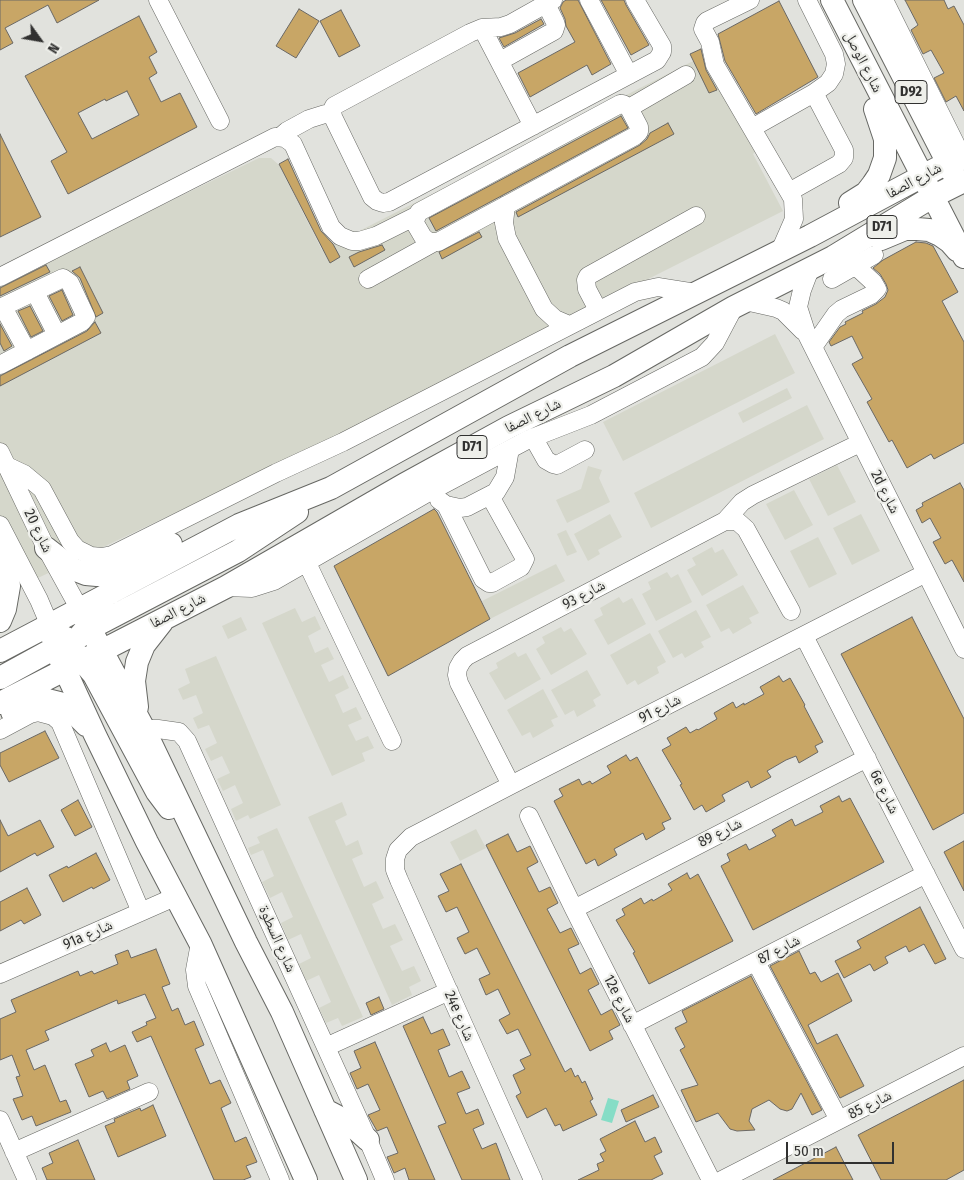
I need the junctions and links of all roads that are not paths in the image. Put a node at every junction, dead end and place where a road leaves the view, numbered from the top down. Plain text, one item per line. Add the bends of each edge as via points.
1 (158, 0) edge
2 (589, 0) edge
3 (635, 0) edge
4 (750, 0) edge
5 (807, 0) edge
6 (832, 0) edge
7 (864, 0) edge
8 (884, 0) edge
9 (549, 2) edge
10 (482, 28) junction
11 (860, 55) junction
12 (500, 62) junction
13 (629, 75) junction
14 (686, 75) dead end
15 (814, 93) junction
16 (629, 108) junction
17 (332, 114) junction
18 (220, 121) dead end
19 (540, 122) junction
20 (752, 128) junction
21 (280, 137) junction
22 (558, 138) junction
23 (252, 150) junction
24 (956, 162) edge
25 (303, 167) junction
26 (922, 177) junction
27 (790, 192) junction
28 (949, 192) edge
29 (506, 205) junction
30 (416, 216) junction
31 (696, 216) dead end
32 (480, 219) junction
33 (964, 228) edge
34 (810, 236) junction
35 (507, 238) junction
36 (433, 243) junction
37 (53, 251) junction
38 (780, 251) junction
39 (874, 255) dead end
40 (964, 258) edge
41 (854, 266) junction
42 (810, 268) junction
43 (832, 268) junction
44 (0, 278) edge
45 (368, 279) dead end
46 (68, 280) junction
47 (35, 292) junction
48 (696, 292) junction
49 (740, 304) junction
50 (1, 308) edge
51 (544, 309) junction
52 (598, 310) junction
53 (569, 325) junction
54 (57, 335) junction
55 (810, 341) junction
56 (537, 343) junction
57 (27, 351) junction
58 (0, 365) edge
59 (533, 437) junction
60 (860, 443) junction
61 (510, 449) junction
62 (585, 450) dead end
63 (4, 459) edge
64 (330, 488) junction
65 (429, 492) junction
66 (490, 496) junction
67 (446, 505) junction
68 (725, 521) junction
69 (0, 525) edge
70 (239, 525) junction
71 (0, 548) edge
72 (46, 548) junction
73 (307, 563) junction
74 (926, 573) junction
75 (226, 587) junction
76 (791, 610) dead end
77 (84, 618) junction
78 (110, 618) junction
79 (166, 618) junction
80 (0, 621) edge
81 (804, 636) junction
82 (112, 645) junction
83 (964, 649) edge
84 (60, 650) junction
85 (0, 652) edge
86 (0, 678) edge
87 (98, 683) junction
88 (76, 692) junction
89 (0, 703) edge
90 (0, 718) edge
91 (144, 729) junction
92 (0, 730) edge
93 (95, 735) junction
94 (392, 740) dead end
95 (867, 758) junction
96 (511, 785) junction
97 (529, 816) dead end
98 (189, 825) junction
99 (398, 850) joint
100 (926, 874) junction
101 (177, 896) junction
102 (574, 909) junction
103 (141, 912) junction
104 (200, 943) junction
105 (964, 949) edge
106 (756, 962) junction
107 (0, 974) edge
108 (449, 992) junction
109 (632, 1025) junction
110 (326, 1048) junction
111 (964, 1056) edge
112 (149, 1092) dead end
113 (325, 1110) junction
114 (0, 1120) edge
115 (839, 1120) junction
116 (368, 1140) junction
117 (14, 1152) junction
118 (278, 1179) edge
119 (27, 1180) edge
120 (306, 1180) edge
121 (356, 1180) edge
122 (385, 1180) edge
123 (533, 1180) edge
124 (711, 1180) edge
125 (722, 1180) edge

1 - 18 street
2 - 13 street
3 - 13 street via 662,46 662,52 657,60
4 - 20 street via 707,21 703,29 710,42 715,65
5 - 15 street via 836,64 828,83
6 - 11 main road, شارع الوصل / D92
7 - 24 main road, شارع الوصل / D92
8 - 24 street
9 - 10 street via 510,24
9 - 12 street via 556,25 554,31
10 - 12 street
10 - 17 street via 337,103
11 - 26 main road, شارع الوصل / D92
11 - 34 main road via 865,84 885,139 883,164 866,192 821,220
12 - 19 street
13 - 19 street
14 - 16 street
15 - 20 street
15 - 27 street via 844,150 844,158
16 - 22 street via 620,104
16 - 29 street via 639,126 635,136
17 - 19 street via 372,197 383,203
17 - 21 street via 309,119
19 - 22 street
20 - 27 street
21 - 23 street
21 - 25 street via 293,144
22 - 30 street
23 - 25 street via 280,148 292,154
23 - 37 street
24 - 26 main road, شارع الصفا / D71
24 - 28 main road, شارع الوصل / D92
25 - 30 street via 333,239 345,251 361,250 376,236
26 - 28 main road, شارع الوصل / D92
26 - 34 main road, شارع الصفا / D71
27 - 38 street via 794,219
28 - 33 main road
28 - 40 main road, شارع الوصل / D92
28 - 43 main road, شارع الصفا / D71
29 - 32 street
29 - 35 street via 504,223
30 - 36 street via 422,237
31 - 52 street via 588,276 587,289
32 - 35 street
32 - 36 street
34 - 38 main road, شارع الصفا / D71
35 - 51 street
36 - 45 street
37 - 44 street
37 - 46 street
38 - 48 main road, شارع الصفا / D71
39 - 41 street
40 - 43 main road via 940,235 917,228 894,233 855,251
41 - 43 street
41 - 55 street via 877,288 871,295 842,309
42 - 43 main road, شارع الصفا / D71
42 - 49 main road, شارع الصفا / D71
42 - 55 street, 2d شارع via 798,307
46 - 47 street via 60,279
46 - 54 street via 86,317
47 - 50 street
47 - 54 street
48 - 52 street via 650,288
48 - 64 main road, شارع الصفا / D71 via 570,356
49 - 55 street, 2d شارع via 768,306 783,311
49 - 59 street via 702,357 591,415
49 - 75 main road, شارع الصفا / D71 via 614,376 508,427
50 - 57 street
51 - 53 street
51 - 56 street via 544,327
52 - 53 street
53 - 56 street
54 - 57 street
55 - 60 street, 2d شارع
56 - 63 street via 112,555 91,556 76,548 42,489
57 - 58 street
59 - 61 street
59 - 62 street via 546,460 553,464
60 - 68 street via 753,495
60 - 74 street, 2d شارع
61 - 65 street
61 - 66 street via 503,483
63 - 72 street, شارع 20
64 - 70 main road, شارع الصفا / D71
64 - 78 main road via 238,551
65 - 67 street
65 - 73 street
66 - 67 street via 460,508
66 - 67 street via 525,560 521,567 492,583 483,579
68 - 76 street via 737,521 746,529
68 - 96 street, شارع 93 via 462,661 457,675 459,683
69 - 84 street, شارع 20 via 39,600
70 - 72 main road via 194,535 108,574 86,574 73,569
70 - 77 main road, شارع الصفا / D71
71 - 80 main road via 9,586
72 - 77 street, شارع 20
73 - 75 street via 263,585
73 - 94 street
74 - 81 street, شارع 91
74 - 83 street, 2d شارع
75 - 79 main road, شارع الصفا / D71
77 - 78 main road
77 - 82 main road, شارع السطوة
77 - 84 main road, شارع الصفا / D71
78 - 82 main road via 104,628 106,634 116,641
79 - 82 main road, شارع الصفا / D71
79 - 91 main road via 144,645 135,672 137,708
81 - 95 street, 6e شارع
81 - 96 street, شارع 91
82 - 84 main road, شارع الصفا / D71
82 - 91 main road, شارع السطوة
84 - 85 main road, شارع الصفا / D71 via 26,637
84 - 86 main road
84 - 87 main road
84 - 88 main road
84 - 89 main road, شارع الصفا / D71
87 - 88 main road via 92,678 83,679 77,684
87 - 98 main road via 157,792
88 - 93 main road
90 - 93 main road via 25,705 46,700 68,707
91 - 98 main road, شارع السطوة
91 - 110 street, شارع السطوة via 179,732 187,741
92 - 103 street via 38,712 53,716 60,722
93 - 101 main road
95 - 100 street, 6e شارع
95 - 102 street, شارع 89
96 - 99 street, شارع 91 via 411,837
97 - 102 street, 12e شارع
98 - 113 main road, شارع السطوة via 282,1012
99 - 108 street, 24e شارع via 395,870
100 - 105 street, 6e شارع
100 - 106 street, شارع 87
101 - 103 street, 91a شارع
101 - 104 main road
102 - 109 street, 12e شارع
103 - 107 street, 91a شارع
104 - 118 street via 195,970 197,986
104 - 120 main road
106 - 109 street, شارع 87
106 - 115 street
108 - 110 street
108 - 123 street, 24e شارع
109 - 124 street, 12e شارع
110 - 116 street, شارع السطوة
111 - 115 street, شارع 85
112 - 117 street
113 - 116 main road via 348,1122
113 - 121 main road, شارع السطوة
114 - 117 street
115 - 125 street, شارع 85
116 - 122 street, شارع السطوة
117 - 119 street

